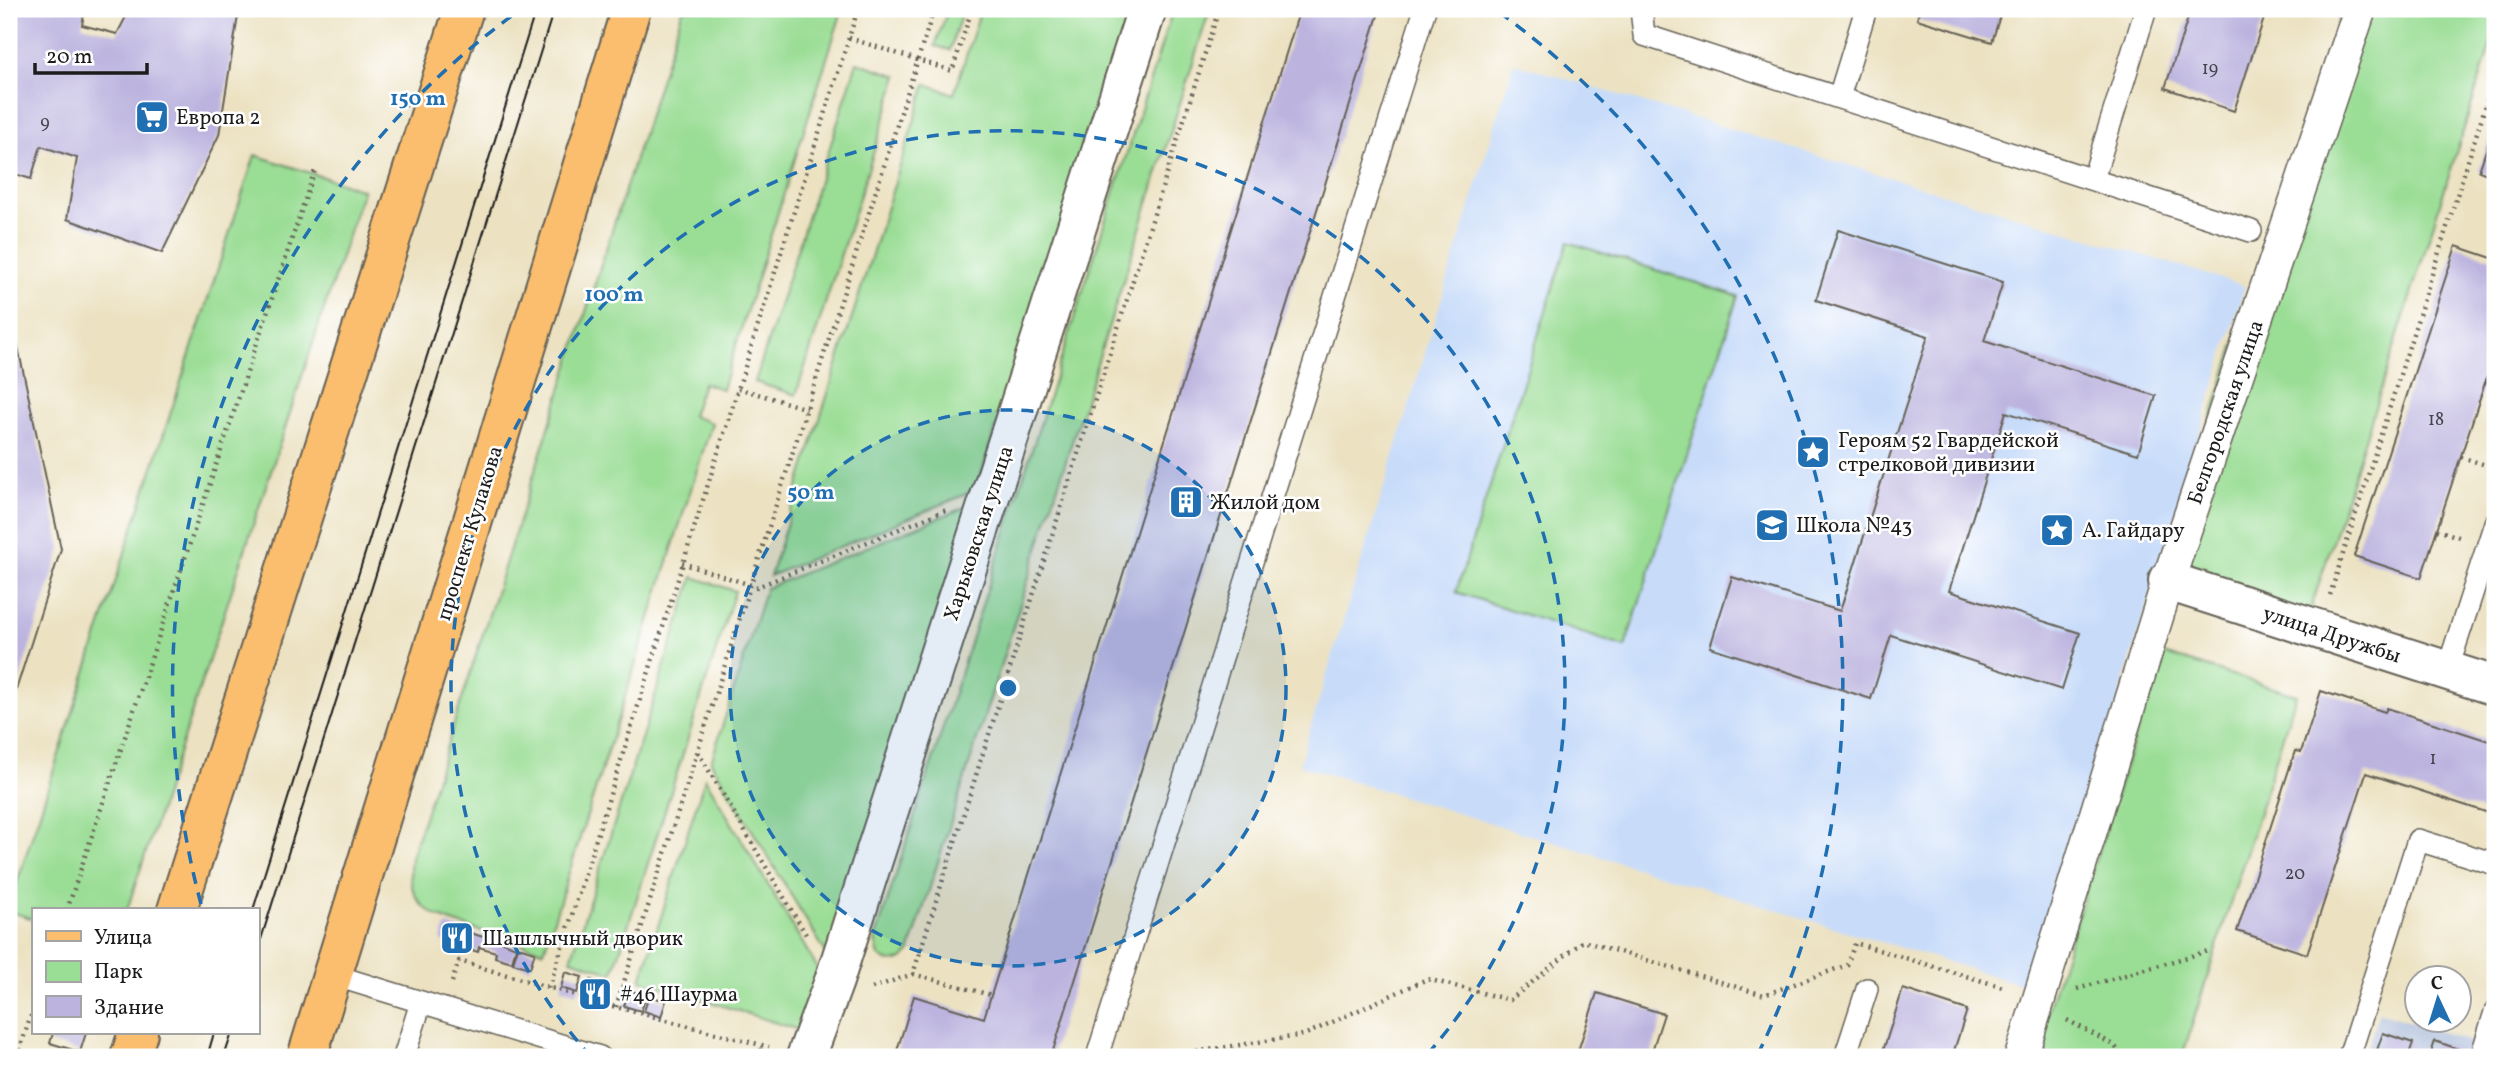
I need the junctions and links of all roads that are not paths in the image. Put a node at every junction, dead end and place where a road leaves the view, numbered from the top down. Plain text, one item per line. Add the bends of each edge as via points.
1 (464, 9) edge
2 (631, 9) edge
3 (1147, 9) edge
4 (1425, 9) edge
5 (1641, 9) edge
6 (1866, 9) edge
7 (2146, 9) edge
8 (2360, 9) edge
9 (1839, 97) junction
10 (2093, 179) junction
11 (2251, 231) dead end
12 (2495, 523) edge
13 (2168, 581) junction
14 (2447, 671) junction
15 (2495, 686) edge
16 (2495, 864) edge
17 (178, 908) edge
18 (333, 975) junction
19 (1867, 989) dead end
20 (421, 1002) junction
21 (2495, 1012) edge
22 (138, 1034) edge
23 (790, 1053) edge
24 (130, 1057) edge
25 (307, 1057) edge
26 (404, 1057) edge
27 (600, 1057) edge
28 (1097, 1057) edge
29 (1845, 1057) edge
30 (2021, 1057) edge
31 (2349, 1057) edge
32 (2481, 1057) edge

1 - 17 main road
2 - 18 main road, проспект Кулакова
3 - 23 street, Харьковская улица via 834,981
4 - 28 lane
5 - 9 lane via 1644,35
6 - 9 lane
7 - 10 lane
8 - 13 street, Белгородская улица
9 - 10 lane
10 - 11 lane
12 - 14 lane
13 - 14 street, улица Дружбы
13 - 30 street, Белгородская улица
14 - 15 street, улица Дружбы
16 - 31 lane via 2418,840
18 - 20 lane
18 - 25 main road, проспект Кулакова
19 - 29 lane
20 - 26 lane
20 - 27 lane
21 - 32 lane
22 - 24 main road

